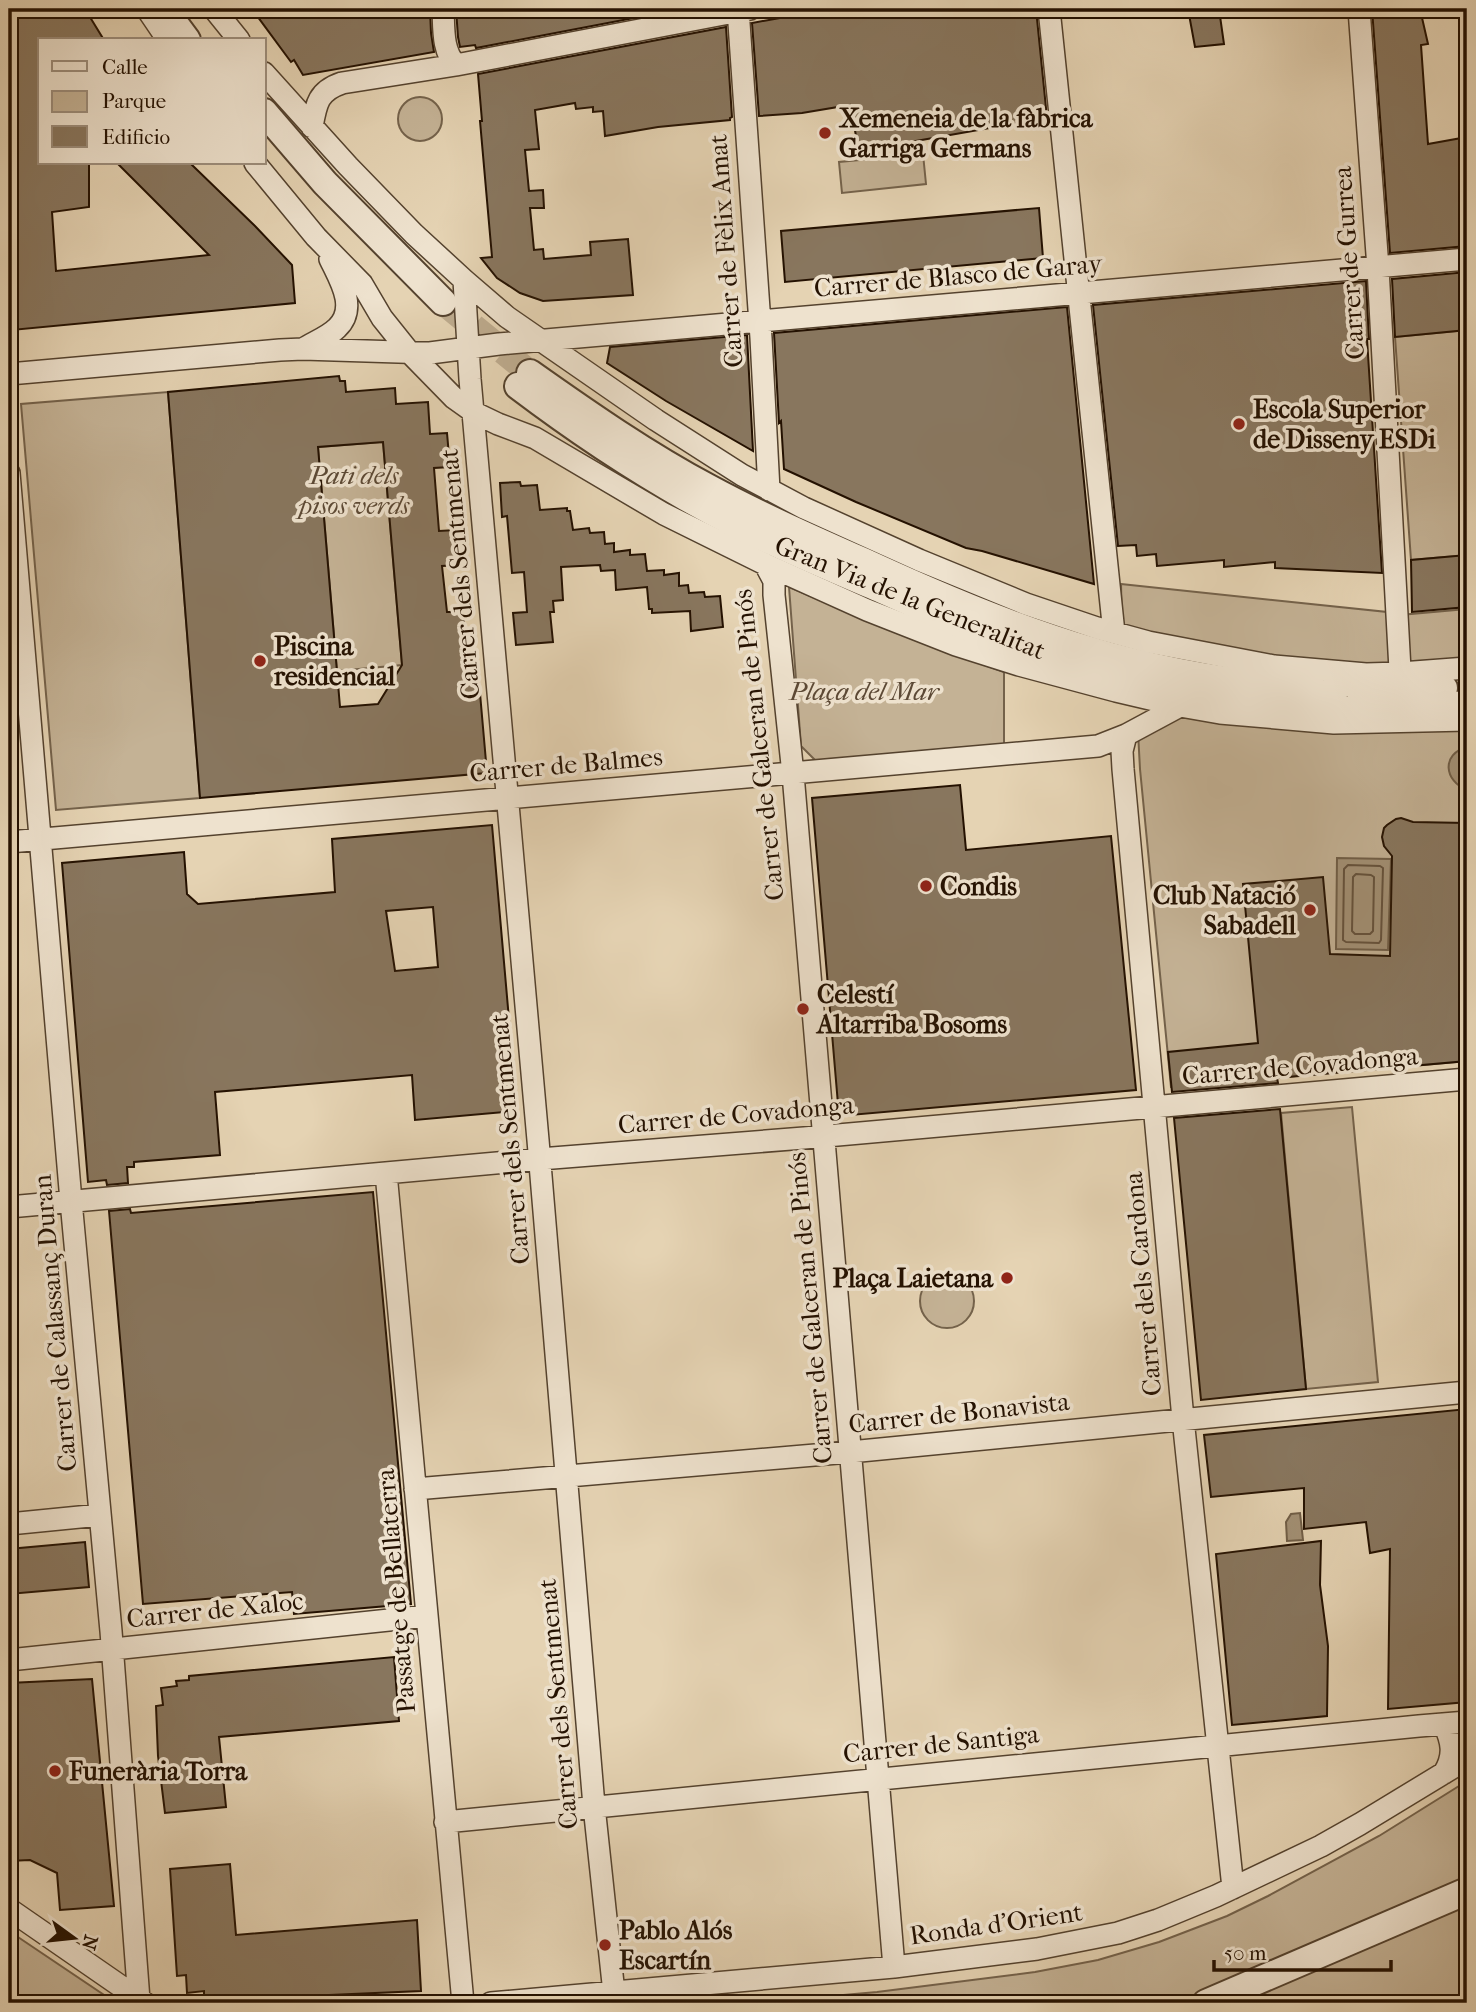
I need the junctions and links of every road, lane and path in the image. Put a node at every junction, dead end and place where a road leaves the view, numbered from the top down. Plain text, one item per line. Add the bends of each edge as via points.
1 (147, 9) edge
2 (164, 9) edge
3 (186, 9) edge
4 (214, 9) edge
5 (443, 9) edge
6 (742, 9) edge
7 (1049, 9) edge
8 (1359, 9) edge
9 (167, 38) edge
10 (186, 38) edge
11 (207, 38) edge
12 (237, 38) edge
13 (457, 65) junction
14 (266, 75) edge
15 (266, 114) edge
16 (312, 127) junction
17 (266, 142) edge
18 (256, 164) edge
19 (316, 237) junction
20 (1467, 259) edge
21 (1378, 268) junction
22 (464, 280) junction
23 (1080, 293) junction
24 (760, 321) junction
25 (543, 340) junction
26 (303, 349) junction
27 (461, 349) junction
28 (410, 353) junction
29 (9, 374) edge
30 (475, 413) junction
31 (9, 473) edge
32 (769, 490) junction
33 (765, 564) junction
34 (1115, 633) junction
35 (1155, 644) junction
36 (1467, 667) edge
37 (1467, 687) edge
38 (1318, 690) junction
39 (1402, 699) junction
40 (1467, 704) edge
41 (1180, 706) junction
42 (1467, 720) edge
43 (1126, 735) junction
44 (793, 774) junction
45 (507, 798) junction
46 (41, 839) junction
47 (9, 842) edge
48 (1467, 1079) edge
49 (1155, 1106) junction
50 (824, 1136) junction
51 (540, 1158) junction
52 (386, 1173) junction
53 (71, 1201) junction
54 (9, 1206) edge
55 (1467, 1392) edge
56 (1184, 1419) junction
57 (850, 1452) junction
58 (567, 1475) junction
59 (415, 1489) junction
60 (100, 1515) junction
61 (9, 1524) edge
62 (427, 1616) junction
63 (112, 1650) junction
64 (9, 1660) edge
65 (1467, 1722) edge
66 (1444, 1724) junction
67 (1218, 1745) junction
68 (1467, 1759) edge
69 (1444, 1773) junction
70 (879, 1778) junction
71 (594, 1806) junction
72 (444, 1822) junction
73 (1233, 1888) junction
74 (1467, 1892) edge
75 (9, 1909) edge
76 (894, 1967) junction
77 (614, 1993) junction
78 (142, 2002) edge
79 (463, 2003) edge
80 (491, 2003) edge
81 (1206, 2003) edge

1 - 9 street
2 - 10 street
3 - 11 street
4 - 12 street
5 - 13 street via 446,47
6 - 13 street
6 - 24 street, Carrer de Fèlix Amat
7 - 23 street
8 - 21 street, Carrer de Gurrea
13 - 16 street via 331,87 315,107
14 - 16 street
15 - 17 street via 441,312 347,231
16 - 22 street
18 - 19 street
19 - 26 street via 348,300 339,327
19 - 28 street via 362,284
20 - 21 street, Carrer de Blasco de Garay
21 - 23 street, Carrer de Blasco de Garay
21 - 39 street, Carrer de Gurrea
22 - 25 street
22 - 27 street, Carrer dels Sentmenat
23 - 24 street, Carrer de Blasco de Garay
23 - 34 street
24 - 25 street, Carrer de Blasco de Garay
24 - 32 street, Carrer de Fèlix Amat
25 - 27 street, Carrer de Blasco de Garay
25 - 32 street via 656,420
26 - 28 street, Carrer de Blasco de Garay
26 - 29 street, Carrer de Blasco de Garay
27 - 28 street, Carrer de Blasco de Garay
27 - 30 street, Carrer dels Sentmenat
28 - 30 street
30 - 33 street via 534,438 664,514
30 - 45 street, Carrer dels Sentmenat
31 - 46 street, Carrer de Calassanç Duran
32 - 34 street via 955,575
33 - 41 street via 956,645
33 - 44 street, Carrer de Galceran de Pinós via 774,581
34 - 35 street
35 - 38 street
35 - 39 street via 1274,666 1366,674
36 - 39 street
37 - 39 street, Gran Via de la Generalitat
38 - 39 street, Gran Via de la Generalitat
38 - 39 street, Gran Via de la Generalitat via 1255,685 1172,670 1091,651 998,619 768,518 524,380 547,408 680,494 823,565 980,632 1115,676 1185,693 1256,704 1345,709
39 - 40 street, Gran Via de la Generalitat
39 - 41 street via 1300,721
39 - 42 street
41 - 43 street
43 - 44 street, Carrer de Balmes via 1098,746
43 - 49 street, Carrer dels Cardona via 1123,769
44 - 45 street, Carrer de Balmes
44 - 50 street, Carrer de Galceran de Pinós
45 - 46 street, Carrer de Balmes
45 - 51 street, Carrer dels Sentmenat
46 - 47 street, Carrer de Balmes
46 - 53 street, Carrer de Calassanç Duran
48 - 49 street, Carrer de Covadonga
49 - 50 street, Carrer de Covadonga
49 - 56 street, Carrer dels Cardona
50 - 51 street, Carrer de Covadonga
50 - 57 street, Carrer de Galceran de Pinós
51 - 52 street, Carrer de Covadonga
51 - 58 street, Carrer dels Sentmenat
52 - 53 street, Carrer de Covadonga
52 - 59 street, Passatge de Bellaterra
53 - 54 street, Carrer de Covadonga
53 - 60 street, Carrer de Calassanç Duran
55 - 56 street, Carrer de Bonavista
56 - 57 street, Carrer de Bonavista
56 - 67 street, Carrer dels Cardona
57 - 58 street, Carrer de Bonavista
57 - 70 street, Carrer de Galceran de Pinós
58 - 59 street, Carrer de Bonavista
58 - 71 street, Carrer dels Sentmenat
59 - 62 street, Passatge de Bellaterra
60 - 61 street
60 - 63 street, Carrer de Calassanç Duran
62 - 63 street, Carrer de Xaloc
62 - 72 street, Passatge de Bellaterra
63 - 64 street, Carrer de Xaloc
63 - 78 street, Carrer de Calassanç Duran
65 - 66 street, Carrer de Santiga
66 - 67 street, Carrer de Santiga
66 - 69 street via 1451,1751
67 - 70 street, Carrer de Santiga
67 - 73 street, Carrer dels Cardona
68 - 69 street, Ronda d'Orient
69 - 73 street, Ronda d'Orient via 1321,1846
70 - 71 street, Carrer de Santiga
70 - 76 street, Carrer de Galceran de Pinós
71 - 72 street, Carrer de Santiga
71 - 77 street, Carrer dels Sentmenat
72 - 79 street, Passatge de Bellaterra
73 - 76 street, Ronda d'Orient via 1118,1933 1037,1949
74 - 81 street
75 - 78 street
76 - 77 street, Ronda d'Orient
77 - 80 street, Ronda d'Orient

